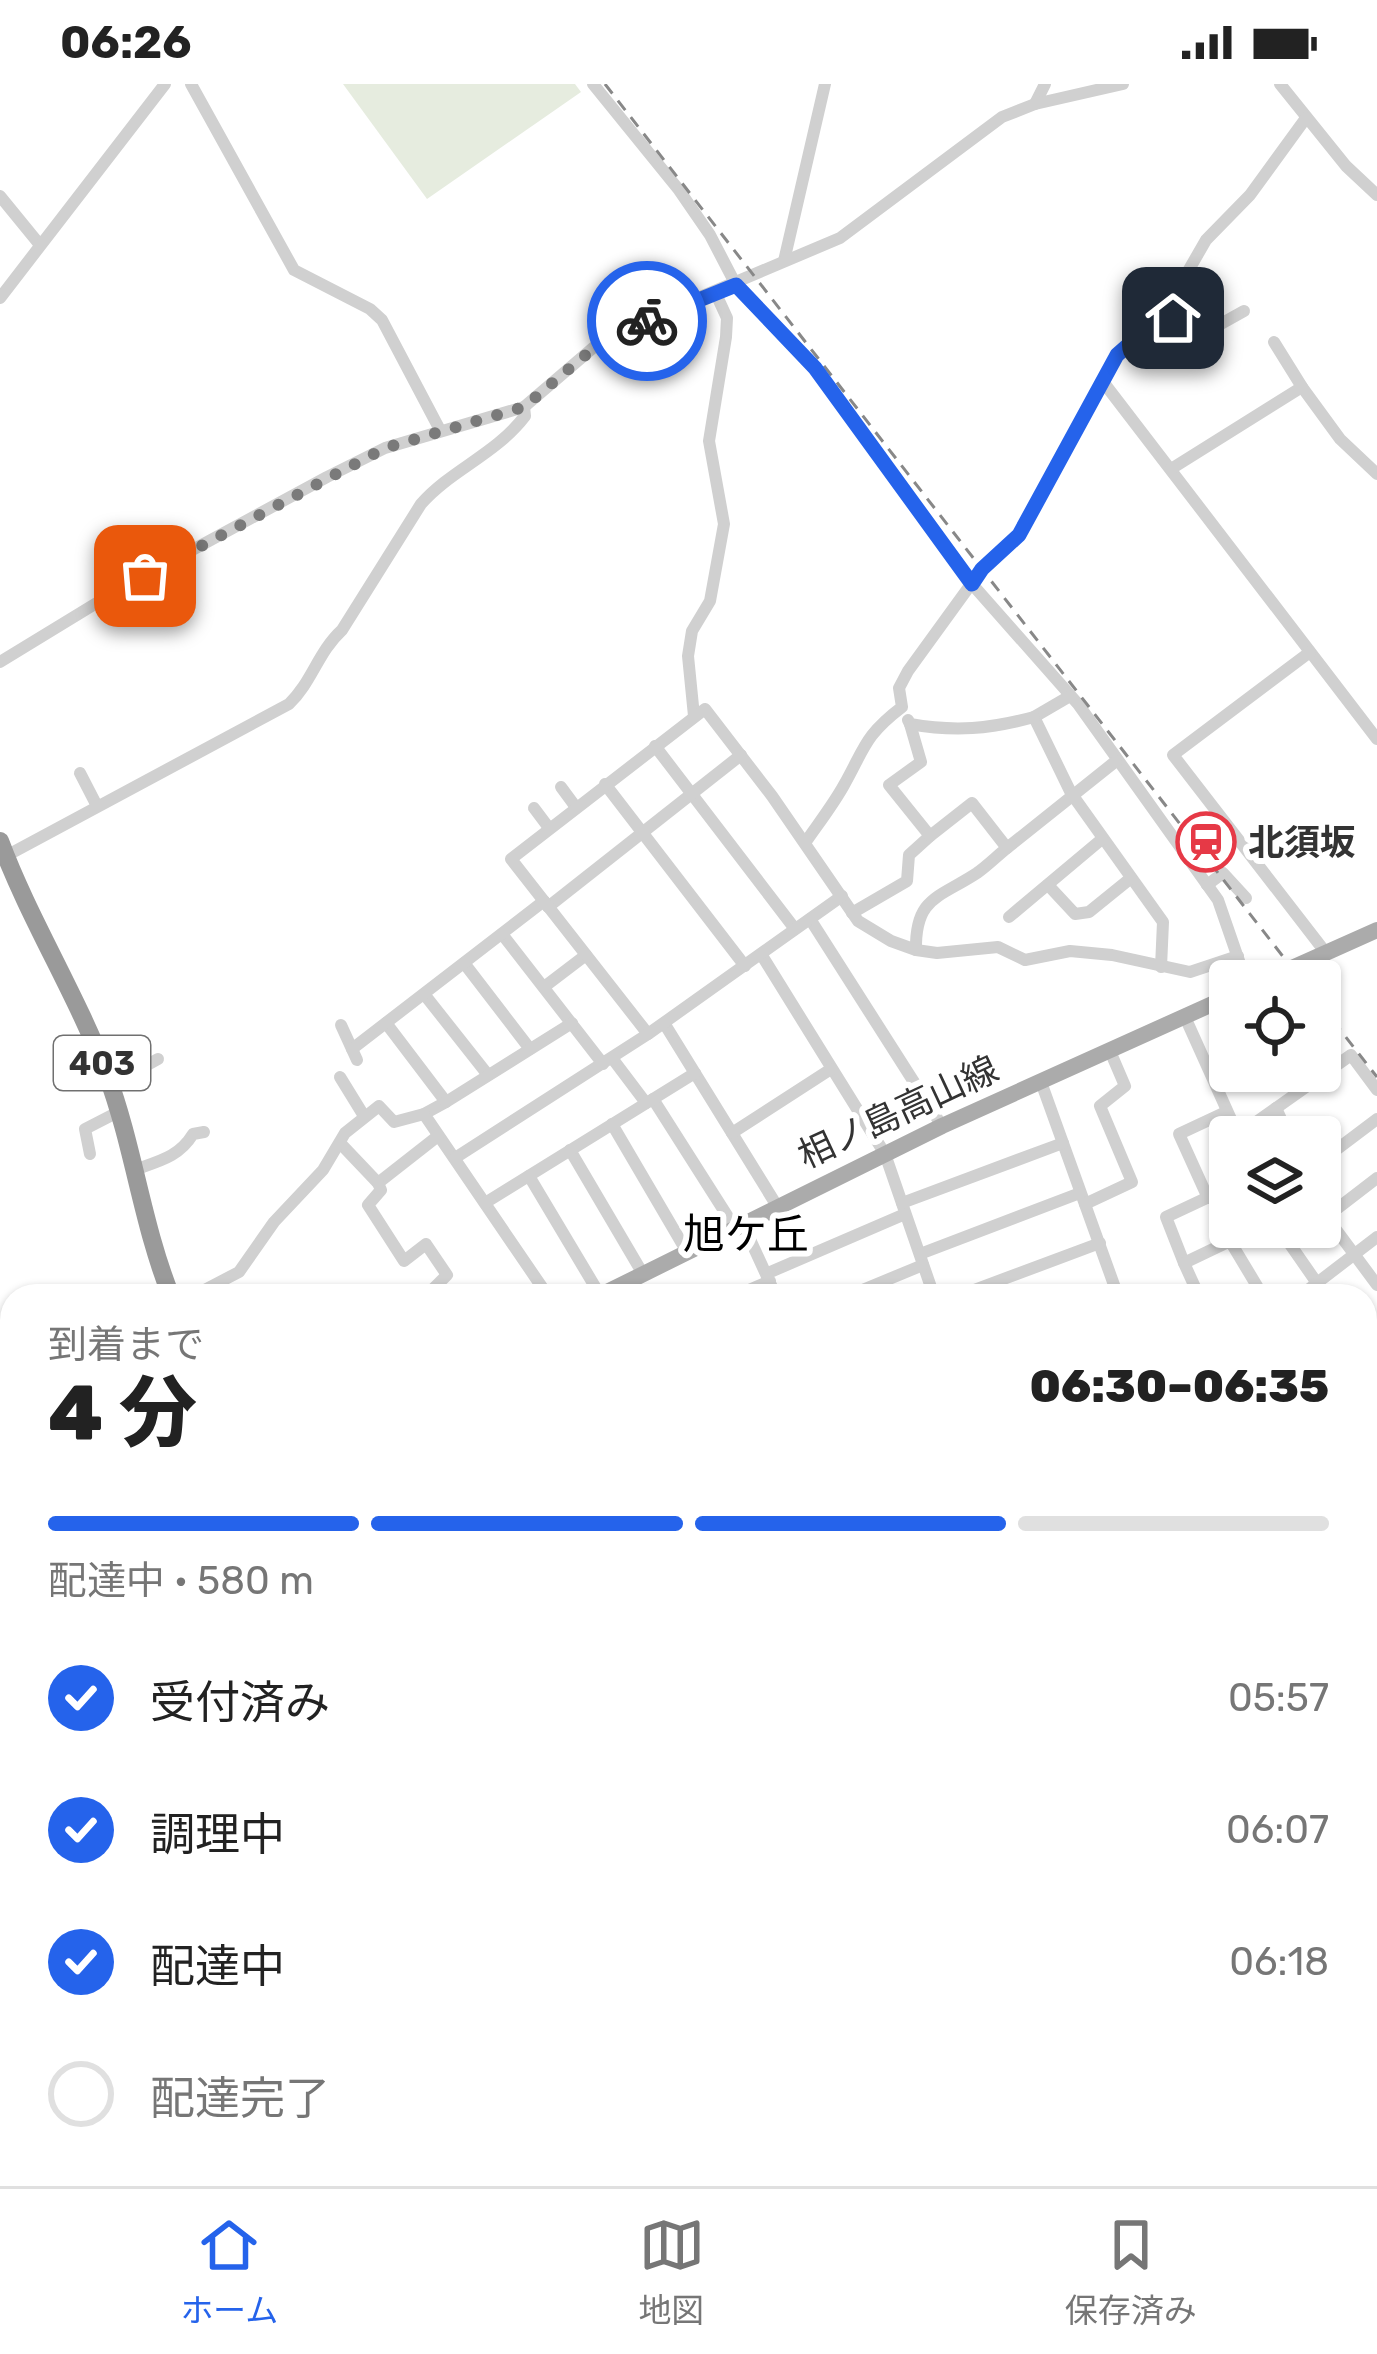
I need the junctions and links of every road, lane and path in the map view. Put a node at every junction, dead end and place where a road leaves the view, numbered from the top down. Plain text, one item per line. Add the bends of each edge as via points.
1 (165, 84) edge
2 (191, 84) edge
3 (592, 84) edge
4 (825, 84) edge
5 (1045, 84) edge
6 (1123, 84) edge
7 (1280, 84) edge
8 (1035, 104) junction
9 (1306, 118) junction
10 (1377, 195) edge
11 (0, 196) edge
12 (40, 244) junction
13 (784, 261) junction
14 (736, 285) junction
15 (1177, 288) junction
16 (716, 294) junction
17 (0, 298) edge
18 (1244, 310) dead end
19 (1158, 319) junction
20 (1193, 323) junction
21 (1274, 342) dead end
22 (1104, 383) junction
23 (1302, 387) junction
24 (524, 407) junction
25 (440, 430) junction
26 (1171, 470) junction
27 (1377, 474) edge
28 (972, 584) junction
29 (1310, 652) junction
30 (0, 662) edge
31 (1070, 695) junction
32 (902, 707) junction
33 (694, 716) junction
34 (1034, 718) junction
35 (910, 724) junction
36 (1377, 739) edge
37 (655, 746) junction
38 (741, 755) junction
39 (1116, 761) junction
40 (80, 773) dead end
41 (605, 784) junction
42 (561, 788) dead end
43 (691, 794) junction
44 (1073, 796) junction
45 (97, 806) junction
46 (575, 806) junction
47 (534, 808) dead end
48 (549, 828) junction
49 (642, 832) junction
50 (930, 836) junction
51 (1102, 839) junction
52 (805, 843) junction
53 (3, 848) edge
54 (1007, 848) junction
55 (1131, 878) junction
56 (7, 884) edge
57 (1048, 885) junction
58 (1207, 885) junction
59 (842, 896) junction
60 (1246, 898) dead end
61 (546, 904) junction
62 (852, 913) junction
63 (1009, 917) dead end
64 (810, 919) junction
65 (795, 929) junction
66 (1377, 930) edge
67 (502, 934) junction
68 (916, 950) junction
69 (1326, 953) junction
70 (761, 954) junction
71 (586, 955) junction
72 (1238, 956) junction
73 (1239, 960) edge
74 (1310, 960) edge
75 (464, 963) junction
76 (745, 966) junction
77 (1161, 967) junction
78 (544, 987) junction
79 (424, 994) junction
80 (1209, 1006) edge
81 (1185, 1017) junction
82 (386, 1023) junction
83 (572, 1023) junction
84 (664, 1023) junction
85 (340, 1025) dead end
86 (648, 1034) junction
87 (530, 1049) junction
88 (1110, 1051) junction
89 (158, 1060) dead end
90 (608, 1061) junction
91 (831, 1069) junction
92 (694, 1073) junction
93 (488, 1075) junction
94 (340, 1077) dead end
95 (1041, 1082) junction
96 (111, 1085) junction
97 (1377, 1090) edge
98 (649, 1101) junction
99 (446, 1102) junction
100 (1276, 1108) junction
101 (120, 1111) junction
102 (1226, 1112) junction
103 (424, 1114) junction
104 (364, 1116) junction
105 (1228, 1116) edge
106 (1265, 1116) edge
107 (1280, 1116) edge
108 (186, 1120) dead end
109 (1377, 1120) edge
110 (612, 1124) junction
111 (942, 1126) junction
112 (732, 1133) junction
113 (438, 1136) junction
114 (340, 1143) junction
115 (1063, 1143) junction
116 (1341, 1147) edge
117 (569, 1150) junction
118 (90, 1154) dead end
119 (885, 1154) junction
120 (454, 1158) junction
121 (134, 1170) junction
122 (529, 1176) junction
123 (1377, 1178) edge
124 (378, 1183) junction
125 (1082, 1198) junction
126 (1208, 1198) joint
127 (1341, 1201) edge
128 (485, 1203) junction
129 (777, 1206) junction
130 (904, 1209) junction
131 (739, 1226) junction
132 (1377, 1237) edge
133 (1341, 1238) edge
134 (1100, 1243) junction
135 (1292, 1248) edge
136 (687, 1252) junction
137 (1354, 1255) junction
138 (921, 1260) junction
139 (1184, 1262) junction
140 (643, 1274) junction
141 (769, 1277) junction
142 (1316, 1283) joint
143 (166, 1284) edge
144 (216, 1284) edge
145 (440, 1284) edge
146 (540, 1284) edge
147 (602, 1284) edge
148 (626, 1284) edge
149 (756, 1284) edge
150 (772, 1284) edge
151 (872, 1284) edge
152 (930, 1284) edge
153 (990, 1284) edge
154 (1110, 1284) edge
155 (1193, 1284) edge
156 (1257, 1284) edge
157 (1376, 1284) edge

1 - 12 street
2 - 25 street via 294,270 382,320
3 - 14 street via 679,190
4 - 13 street
5 - 8 street
6 - 8 street
7 - 9 street
8 - 13 street via 1002,117 840,238
9 - 10 street
9 - 15 street
11 - 12 street
12 - 17 street
13 - 14 street
14 - 16 street
14 - 28 street via 815,368
15 - 19 street
15 - 20 street
16 - 24 street via 602,341
16 - 33 street via 727,318 709,441 724,524 710,601 688,656
18 - 20 street via 1202,334
19 - 20 street
19 - 22 street via 1117,355
21 - 23 street
22 - 26 street
22 - 28 street via 1019,535
23 - 26 street
23 - 27 street
24 - 25 street
24 - 45 street via 506,440 421,504 290,704
25 - 30 street via 327,477
26 - 29 street
28 - 31 street
28 - 32 street via 908,671 899,688
29 - 36 street
29 - 69 street via 1173,755
31 - 34 street
31 - 39 street
32 - 35 street
32 - 52 street via 868,740
33 - 37 street
33 - 38 street via 705,709
34 - 35 street via 950,731
34 - 44 street
35 - 50 street via 921,762 889,785
37 - 41 street
37 - 43 street
38 - 43 street
38 - 52 street
39 - 44 street
39 - 58 street
40 - 45 street
41 - 46 street
41 - 49 street
42 - 46 street
43 - 49 street
43 - 65 street
44 - 51 street
44 - 54 street
45 - 53 street
46 - 48 street
47 - 48 street
48 - 61 street via 511,859
49 - 61 street
49 - 76 street
50 - 54 street via 972,803
50 - 62 street via 909,855 907,881
51 - 55 street
51 - 57 street
52 - 59 street
53 - 56 highway, 403
54 - 68 street via 924,908 915,923
55 - 57 street via 1075,914
55 - 77 street via 1163,922
56 - 96 highway, 403
57 - 63 street
58 - 60 street via 1223,873
58 - 72 street
59 - 62 street
59 - 64 street
61 - 67 street
61 - 71 street
62 - 68 street
64 - 65 street
64 - 111 street
65 - 70 street
66 - 69 main road
67 - 75 street
67 - 78 street
68 - 77 street via 998,946 1025,961 1070,951
69 - 74 main road
70 - 76 street
70 - 91 street
71 - 78 street
71 - 86 street
72 - 73 street
72 - 77 street via 1190,972
75 - 79 street
75 - 87 street
76 - 84 street
78 - 83 street
79 - 82 street
79 - 93 street
80 - 81 main road, 相ノ島高山線
81 - 88 main road, 相ノ島高山線
81 - 102 street
82 - 85 street via 355,1054
82 - 99 street
83 - 87 street
83 - 90 street
84 - 86 street
84 - 92 street
86 - 90 street
87 - 93 street
88 - 95 main road, 相ノ島高山線
88 - 125 street via 1125,1086 1100,1106 1132,1182
89 - 96 street
90 - 98 street
90 - 120 street
91 - 112 street
91 - 119 street
92 - 98 street
92 - 112 street
93 - 99 street
94 - 104 street
95 - 111 main road, 相ノ島高山線
95 - 115 street
96 - 101 highway, 403
97 - 100 street via 1351,1055
98 - 110 street
98 - 131 street
99 - 103 street
100 - 106 street
100 - 107 street
101 - 118 street via 85,1129
101 - 121 highway, 403
102 - 105 street
102 - 126 street via 1179,1134
103 - 104 street via 394,1122 379,1106
103 - 113 street
104 - 114 street
108 - 121 street via 198,1133 184,1149
109 - 116 street
110 - 117 street
110 - 136 street
111 - 119 main road, 相ノ島高山線
112 - 129 street
113 - 120 street
113 - 124 street
114 - 124 street
114 - 144 street via 239,1272
115 - 125 street
115 - 130 street
117 - 122 street
117 - 140 street
119 - 129 main road, 相ノ島高山線
119 - 130 street
120 - 128 street
121 - 143 highway, 403
122 - 128 street
122 - 147 street
123 - 127 street
124 - 145 street via 368,1205 404,1261 426,1244 451,1272
125 - 134 street
125 - 138 street
126 - 139 street via 1166,1217
128 - 146 street
129 - 131 main road, 相ノ島高山線
130 - 138 street
130 - 141 street
131 - 136 main road, 相ノ島高山線
131 - 141 street
132 - 137 street
133 - 137 street
134 - 153 street
134 - 154 street
135 - 142 street
136 - 140 main road, 相ノ島高山線
137 - 142 street
137 - 157 street
138 - 151 street
138 - 152 street
139 - 155 street
139 - 156 street via 1231,1241
140 - 148 main road, 相ノ島高山線
141 - 149 street
141 - 150 street

